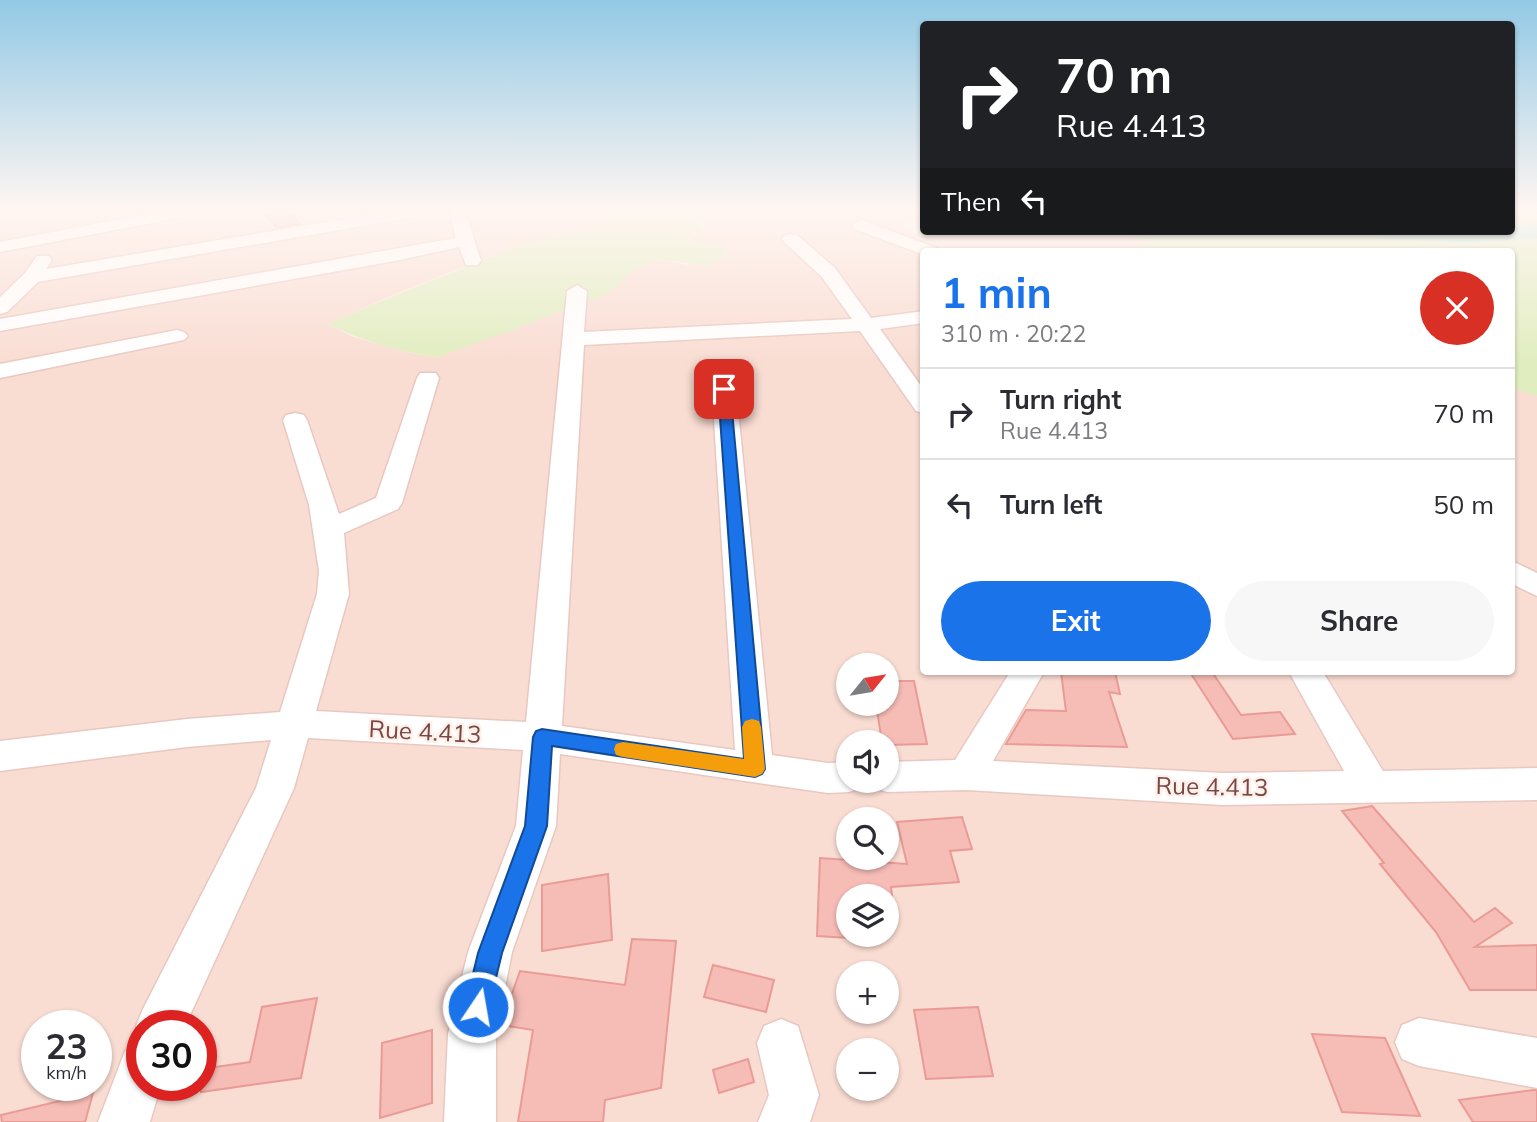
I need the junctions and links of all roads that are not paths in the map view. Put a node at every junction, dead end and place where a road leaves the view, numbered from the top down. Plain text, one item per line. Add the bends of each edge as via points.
1 (42, 263) edge
2 (112, 263) edge
3 (353, 263) edge
4 (818, 263) edge
5 (32, 277) junction
6 (577, 291) dead end
7 (0, 308) edge
8 (920, 318) edge
9 (0, 325) edge
10 (866, 325) junction
11 (177, 336) dead end
12 (573, 340) junction
13 (0, 371) edge
14 (428, 378) dead end
15 (724, 389) dead end
16 (920, 400) edge
17 (295, 420) dead end
18 (329, 529) junction
19 (1515, 572) edge
20 (1537, 586) edge
21 (1025, 675) edge
22 (1308, 675) edge
23 (296, 724) junction
24 (542, 737) junction
25 (0, 756) edge
26 (755, 769) junction
27 (966, 775) junction
28 (899, 777) edge
29 (836, 778) edge
30 (1537, 784) edge
31 (1373, 787) junction
32 (168, 1010) edge
33 (1419, 1042) dead end
34 (781, 1043) dead end
35 (1537, 1063) edge
36 (131, 1101) edge
37 (124, 1122) edge
38 (470, 1122) edge
39 (784, 1122) edge

1 - 5 street
2 - 5 street
3 - 9 street
4 - 10 street
5 - 7 street
6 - 12 street
8 - 10 street
10 - 12 street
10 - 16 street
11 - 13 street
12 - 24 street
14 - 18 street via 388,503
15 - 26 street
17 - 18 street
18 - 23 street via 335,566 333,594
19 - 20 street
21 - 27 street
22 - 31 street
23 - 24 street, Rue 4.413
23 - 25 street, Rue 4.413
23 - 32 street via 275,788
24 - 26 street, Rue 4.413
24 - 38 street via 536,826 490,953 472,1034
26 - 29 street, Rue 4.413
27 - 28 street, Rue 4.413
27 - 31 street, Rue 4.413 via 1223,789
30 - 31 street, Rue 4.413
33 - 35 street
34 - 39 street via 794,1095
36 - 37 street

